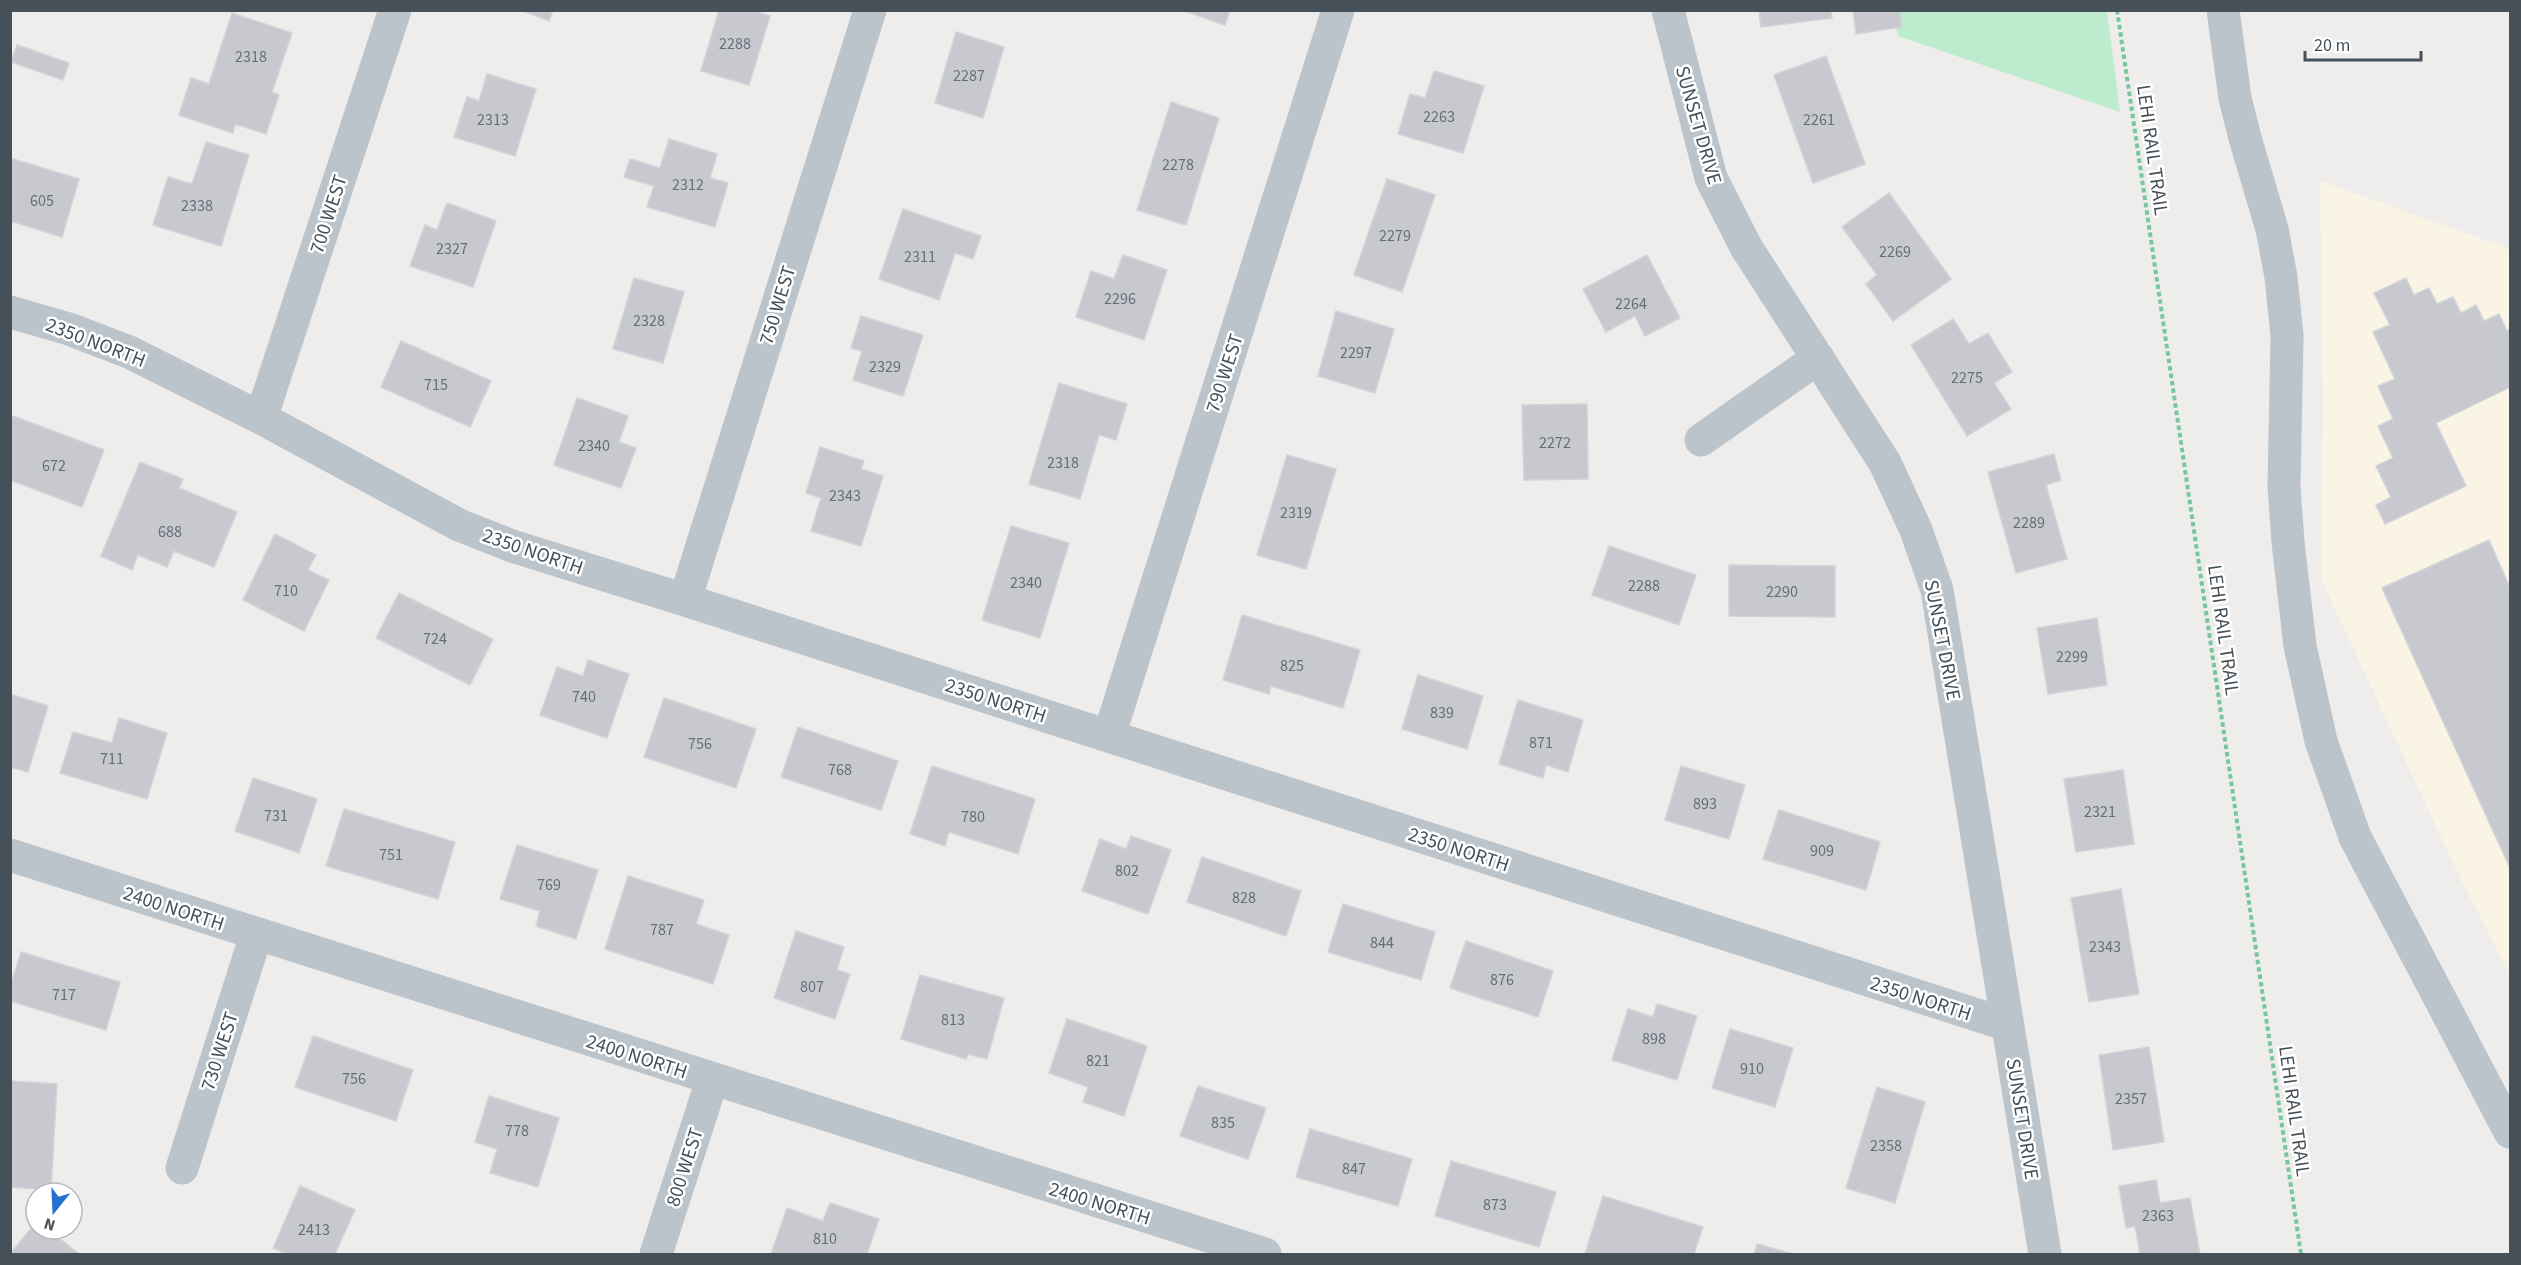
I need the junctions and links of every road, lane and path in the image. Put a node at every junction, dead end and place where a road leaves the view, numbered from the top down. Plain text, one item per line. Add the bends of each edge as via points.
1 (395, 10) edge
2 (870, 10) edge
3 (1338, 10) edge
4 (2117, 10) edge
5 (2223, 10) edge
6 (1661, 13) edge
7 (10, 312) edge
8 (1818, 358) junction
9 (261, 418) junction
10 (1701, 440) dead end
11 (685, 600) junction
12 (1109, 736) junction
13 (10, 855) edge
14 (256, 935) junction
15 (2008, 1025) junction
16 (712, 1080) junction
17 (2511, 1132) edge
18 (182, 1167) dead end
19 (656, 1254) edge
20 (1265, 1254) edge
21 (2045, 1254) edge
22 (2301, 1254) edge

1 - 9 street, 700 WEST
2 - 11 street, 750 WEST
3 - 12 street, 790 WEST
4 - 22 path, LEHI RAIL TRAIL
5 - 17 street via 2235,98 2281,277 2287,336 2284,487 2288,543 2300,646 2321,741 2355,837
6 - 8 street, SUNSET DRIVE via 1711,178 1746,247
7 - 9 street, 2350 NORTH via 129,352
8 - 10 street
8 - 15 street, SUNSET DRIVE via 1885,463 1916,530 1937,590
9 - 11 street, 2350 NORTH via 459,525 512,546
11 - 12 street, 2350 NORTH
12 - 15 street, 2350 NORTH
13 - 14 street, 2400 NORTH
14 - 16 street, 2400 NORTH
14 - 18 street, 730 WEST
15 - 21 street, SUNSET DRIVE
16 - 19 street, 800 WEST
16 - 20 street, 2400 NORTH

